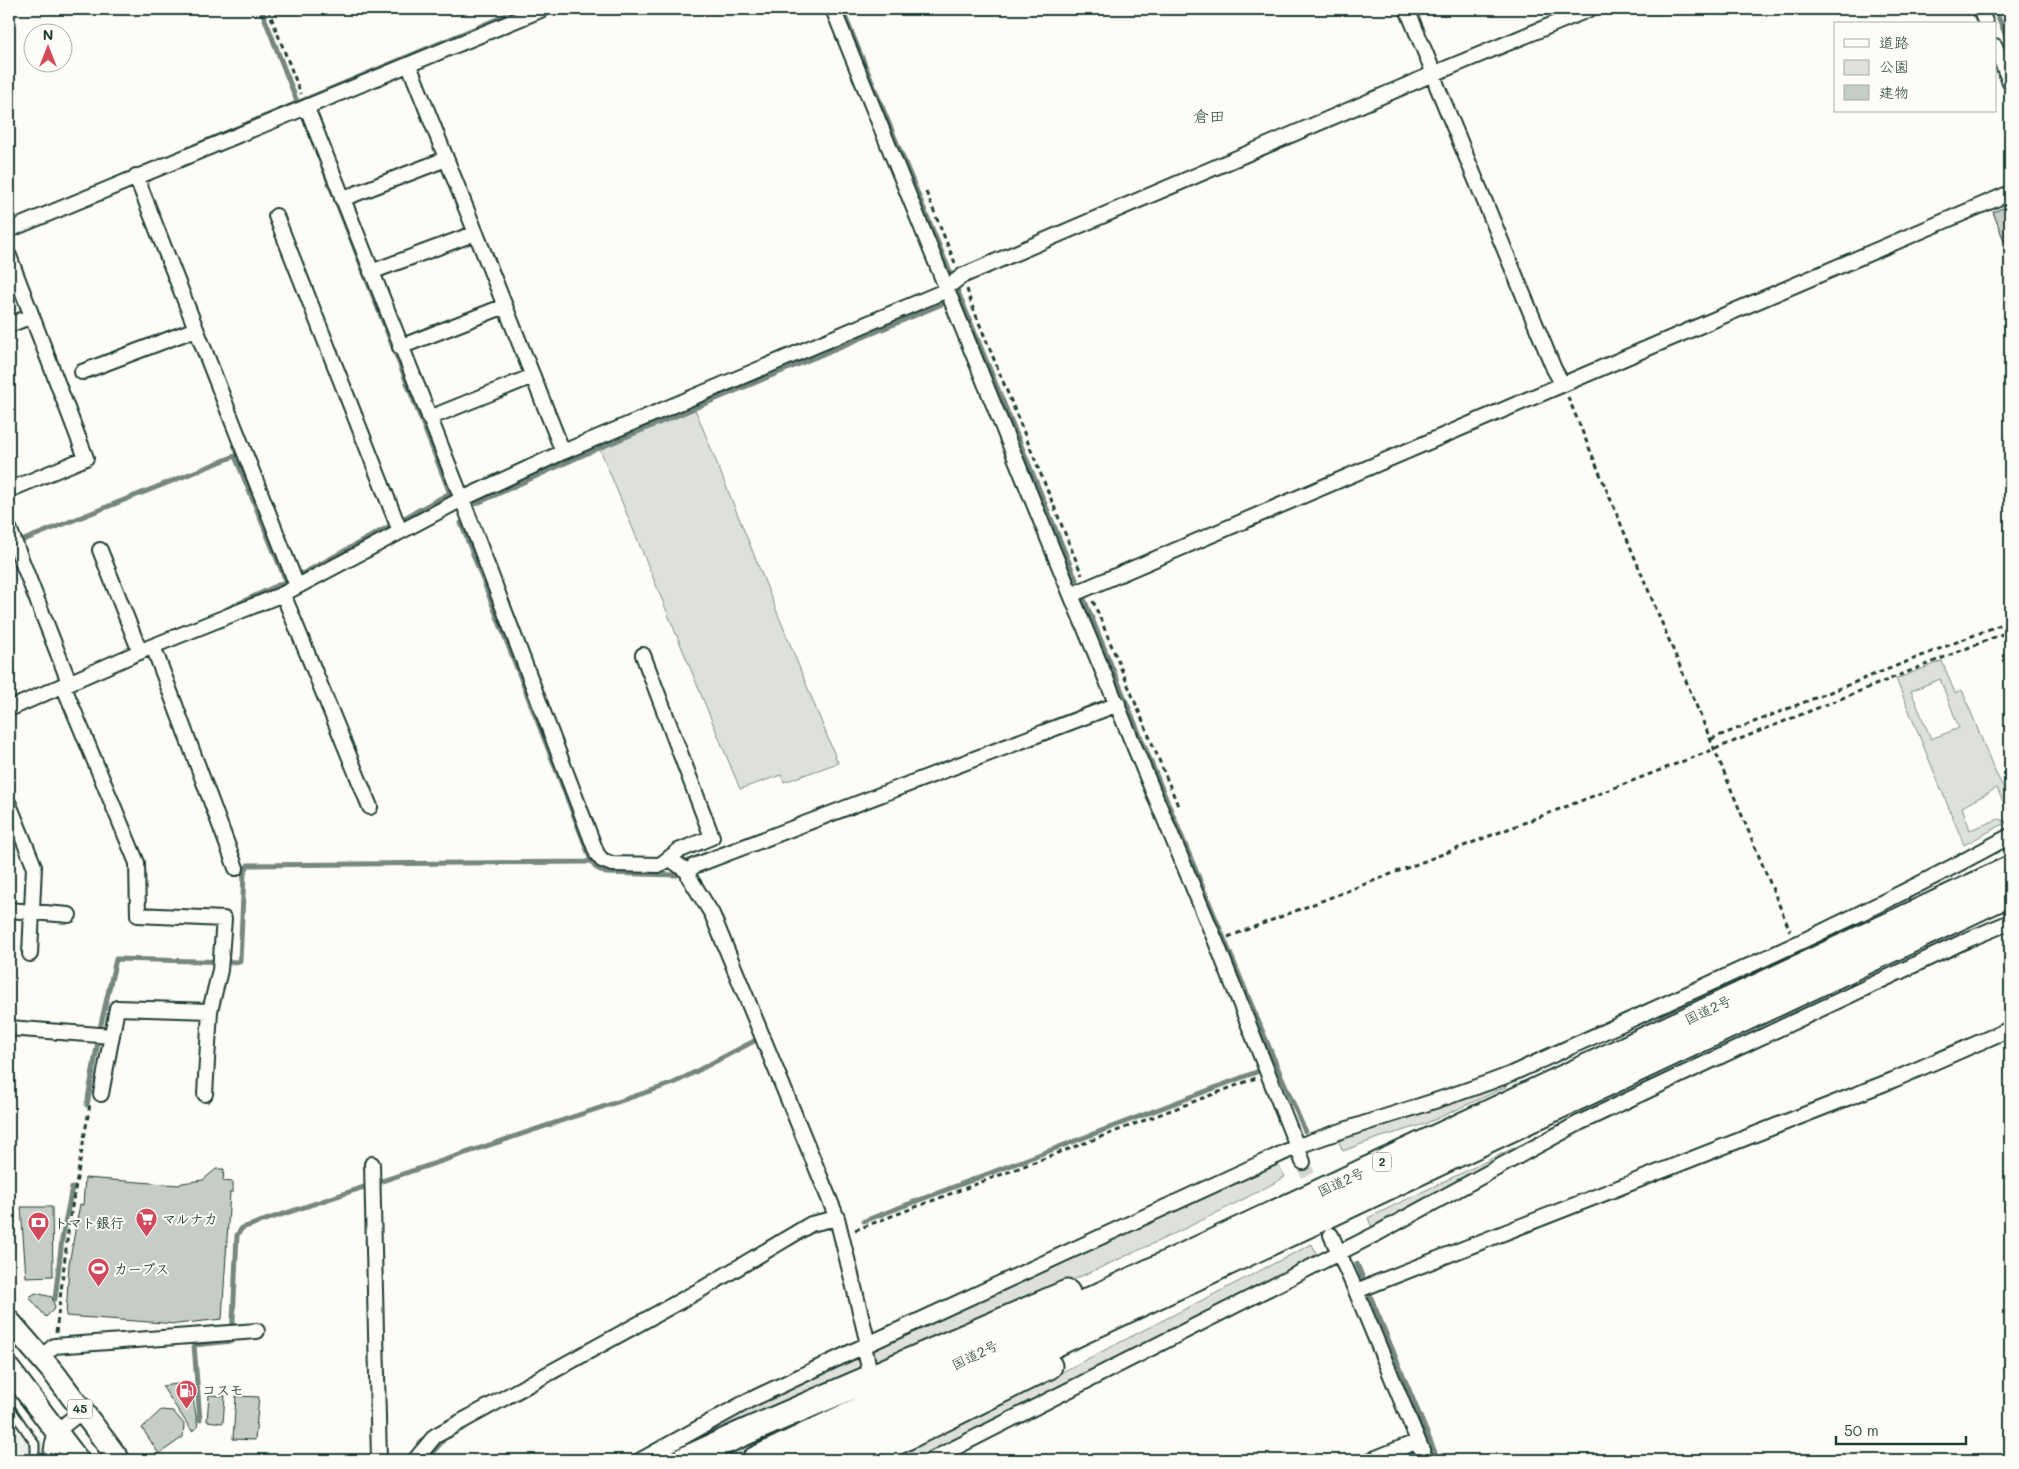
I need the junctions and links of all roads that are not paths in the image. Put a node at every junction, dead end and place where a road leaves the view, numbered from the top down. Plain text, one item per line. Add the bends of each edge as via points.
1 (542, 9) edge
2 (833, 9) edge
3 (1407, 9) edge
4 (1590, 9) edge
5 (1980, 9) edge
6 (1985, 22) edge
7 (1996, 48) edge
8 (409, 65) junction
9 (1433, 74) junction
10 (2010, 82) edge
11 (305, 103) junction
12 (446, 159) junction
13 (136, 176) junction
14 (2010, 192) edge
15 (342, 199) junction
16 (276, 216) dead end
17 (9, 230) edge
18 (476, 233) junction
19 (9, 256) edge
20 (371, 272) junction
21 (954, 281) junction
22 (505, 306) junction
23 (32, 316) junction
24 (9, 325) edge
25 (196, 329) junction
26 (400, 347) junction
27 (82, 372) dead end
28 (533, 376) junction
29 (1562, 383) junction
30 (428, 418) junction
31 (563, 452) junction
32 (9, 490) edge
33 (462, 499) junction
34 (398, 525) junction
35 (9, 528) edge
36 (100, 550) dead end
37 (295, 581) junction
38 (1080, 591) junction
39 (283, 594) junction
40 (146, 649) junction
41 (643, 655) dead end
42 (66, 684) junction
43 (1118, 704) junction
44 (9, 708) edge
45 (9, 804) edge
46 (370, 807) dead end
47 (2010, 836) edge
48 (680, 867) junction
49 (236, 868) dead end
50 (2010, 868) edge
51 (2010, 894) edge
52 (9, 910) edge
53 (31, 912) junction
54 (69, 915) dead end
55 (2010, 922) edge
56 (30, 954) dead end
57 (210, 1011) junction
58 (9, 1028) edge
59 (2010, 1029) edge
60 (104, 1035) junction
61 (101, 1094) road end
62 (204, 1094) dead end
63 (1296, 1147) junction
64 (1303, 1162) tunnel mouth
65 (372, 1164) dead end
66 (1387, 1188) junction
67 (837, 1218) junction
68 (1331, 1235) dead end
69 (1339, 1253) junction
70 (1147, 1273) junction
71 (1362, 1289) junction
72 (9, 1321) edge
73 (257, 1331) dead end
74 (866, 1344) junction
75 (48, 1352) junction
76 (870, 1368) dead end
77 (14, 1381) edge
78 (9, 1406) edge
79 (82, 1410) junction
80 (56, 1432) junction
81 (1418, 1441) junction
82 (35, 1460) edge
83 (51, 1460) edge
84 (78, 1460) edge
85 (119, 1460) edge
86 (379, 1460) edge
87 (415, 1460) edge
88 (641, 1460) edge
89 (684, 1460) edge
90 (755, 1460) edge
91 (808, 1460) edge
92 (860, 1460) edge
93 (931, 1460) edge
94 (1372, 1460) edge
95 (1426, 1460) edge

1 - 8 street
2 - 21 street
3 - 9 street
4 - 9 street
5 - 6 street
7 - 10 street
8 - 11 street
8 - 12 street
9 - 21 street
9 - 29 street
11 - 13 street
11 - 15 street
12 - 15 street
12 - 18 street
13 - 17 street
13 - 25 street
14 - 29 street
15 - 20 street
16 - 34 street
18 - 20 street
18 - 22 street
19 - 23 street
20 - 26 street
21 - 31 street via 940,293
21 - 38 street
22 - 26 street
22 - 28 street
23 - 24 street
23 - 32 street via 86,458
25 - 27 street
25 - 37 street
26 - 30 street
28 - 30 street
28 - 31 street
29 - 38 street
30 - 33 street
31 - 33 street
33 - 34 street
33 - 48 street via 597,854 612,864
34 - 37 street
35 - 42 street
36 - 40 street
37 - 39 street
38 - 43 street
39 - 40 street
39 - 46 street
40 - 42 street
40 - 49 street
41 - 48 street via 712,837 678,852
42 - 44 street
42 - 57 street via 137,863 138,915 224,918 221,961
43 - 48 street via 694,866
43 - 63 street via 1269,1073
45 - 53 street via 34,866
47 - 63 street via 1962,863 1795,944 1511,1074
48 - 67 street via 712,914
50 - 70 highway, 国道2号 / 2
51 - 66 highway, 国道2号 / 2
52 - 53 street
53 - 54 street
53 - 56 street
55 - 69 street via 1579,1123
57 - 60 street via 117,1008
57 - 62 street
58 - 60 street
59 - 71 street via 1893,1080
60 - 61 street
63 - 64 street
63 - 74 street
65 - 86 street
66 - 91 highway, 国道2号 / 2
66 - 92 highway via 1110,1336
67 - 74 street
67 - 87 street via 811,1224 702,1289 436,1436
68 - 69 street
69 - 71 street
69 - 93 street
70 - 89 highway via 1101,1278
70 - 90 highway, 国道2号 / 2
71 - 81 street
72 - 75 main road, 45
73 - 75 street
74 - 76 street
74 - 88 street via 748,1401
75 - 79 main road, 45
77 - 80 main road, 45
78 - 82 lane via 35,1444
79 - 80 street
79 - 85 main road, 45
80 - 83 street
80 - 84 main road, 45
81 - 94 street
81 - 95 street

